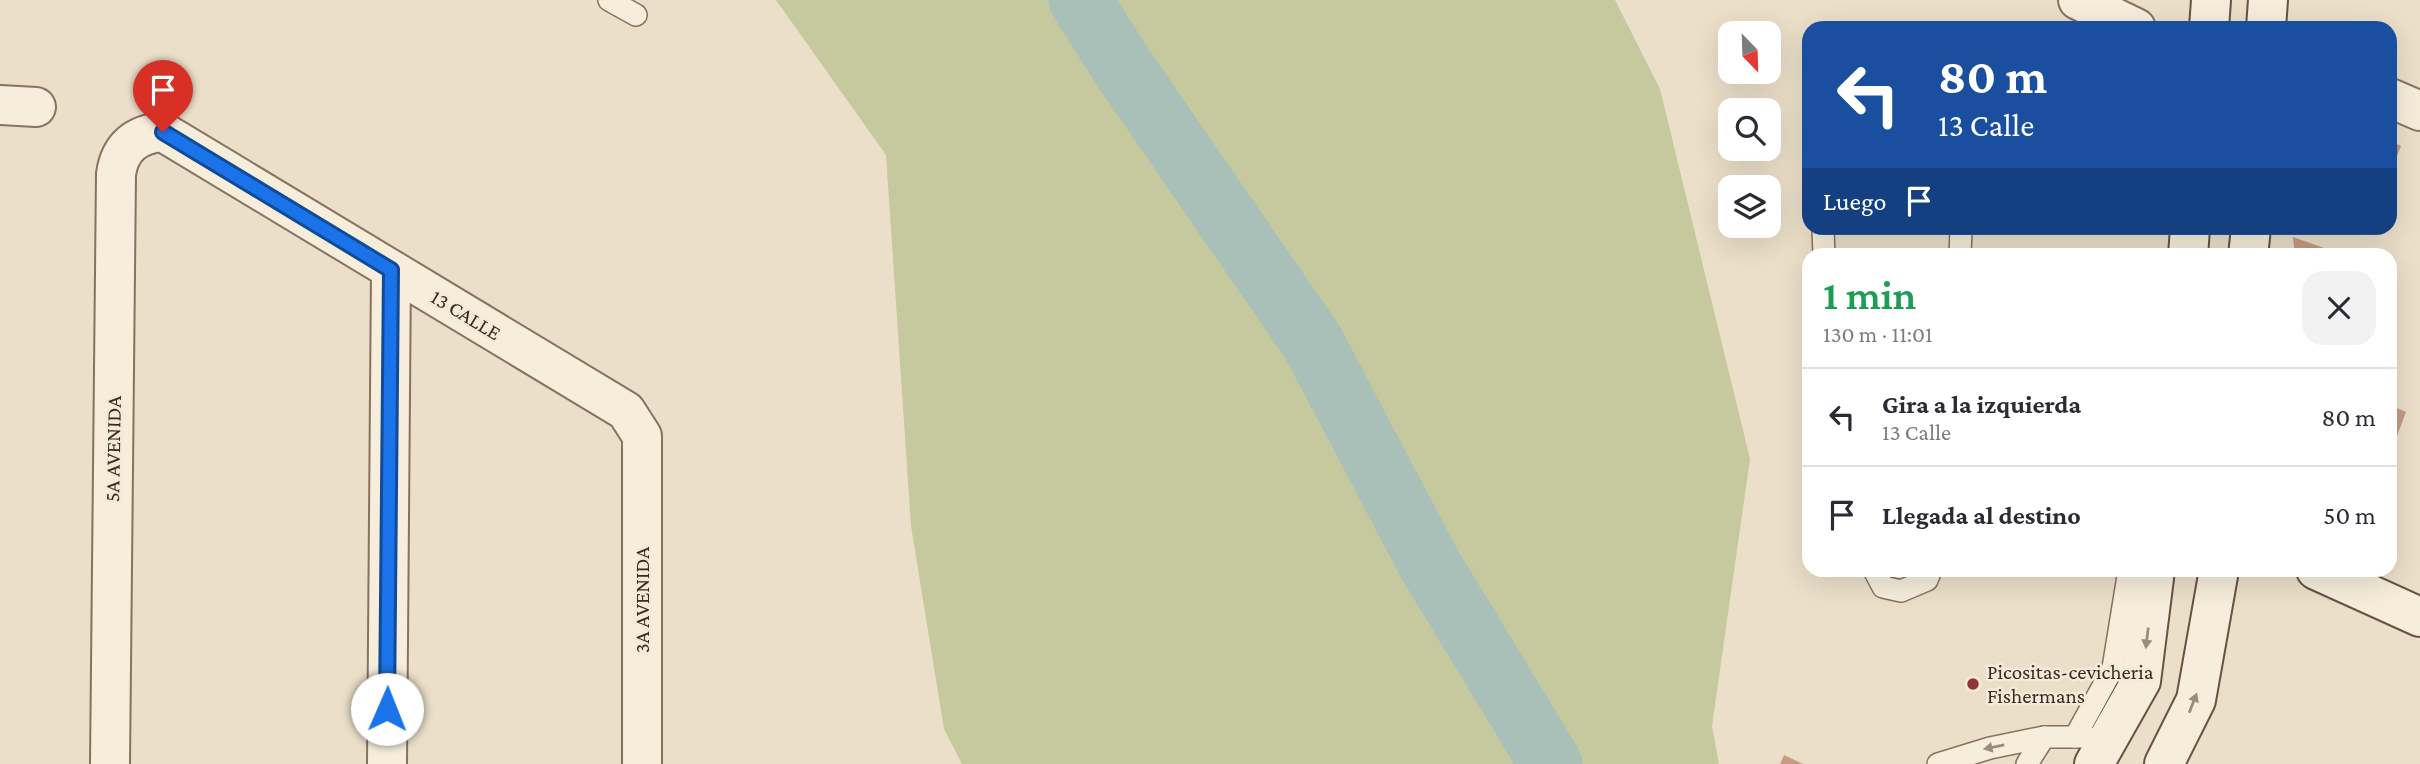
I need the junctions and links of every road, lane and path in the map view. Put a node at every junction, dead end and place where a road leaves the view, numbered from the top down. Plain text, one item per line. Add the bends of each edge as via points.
1 (610, 0) edge
2 (2078, 0) edge
3 (2211, 0) edge
4 (2269, 0) edge
5 (636, 15) dead end
6 (2122, 21) edge
7 (2210, 21) edge
8 (2267, 21) edge
9 (2397, 101) edge
10 (2420, 111) edge
11 (134, 140) joint
12 (391, 270) junction
13 (642, 436) joint
14 (1878, 577) edge
15 (1928, 577) edge
16 (2128, 577) edge
17 (2154, 577) edge
18 (2218, 577) edge
19 (2331, 577) edge
20 (2420, 617) edge
21 (2044, 737) junction
22 (2093, 746) edge
23 (110, 764) edge
24 (387, 764) edge
25 (642, 764) edge
26 (1938, 764) edge
27 (2028, 764) edge
28 (2164, 764) edge

1 - 5 lane
2 - 6 street
3 - 7 street
4 - 8 street
9 - 10 street
11 - 12 street, 13 CALLE via 163,132
11 - 23 street, 5A AVENIDA via 121,154 116,174
12 - 13 street, 13 CALLE via 626,411
12 - 24 street
13 - 25 street, 3A AVENIDA
14 - 15 lane via 1883,587 1900,591
16 - 22 lane via 2113,668
17 -> 22 street via 2141,681
28 -> 18 street via 2196,700
19 - 20 street
21 - 22 lane
21 -> 26 lane
21 - 27 lane

